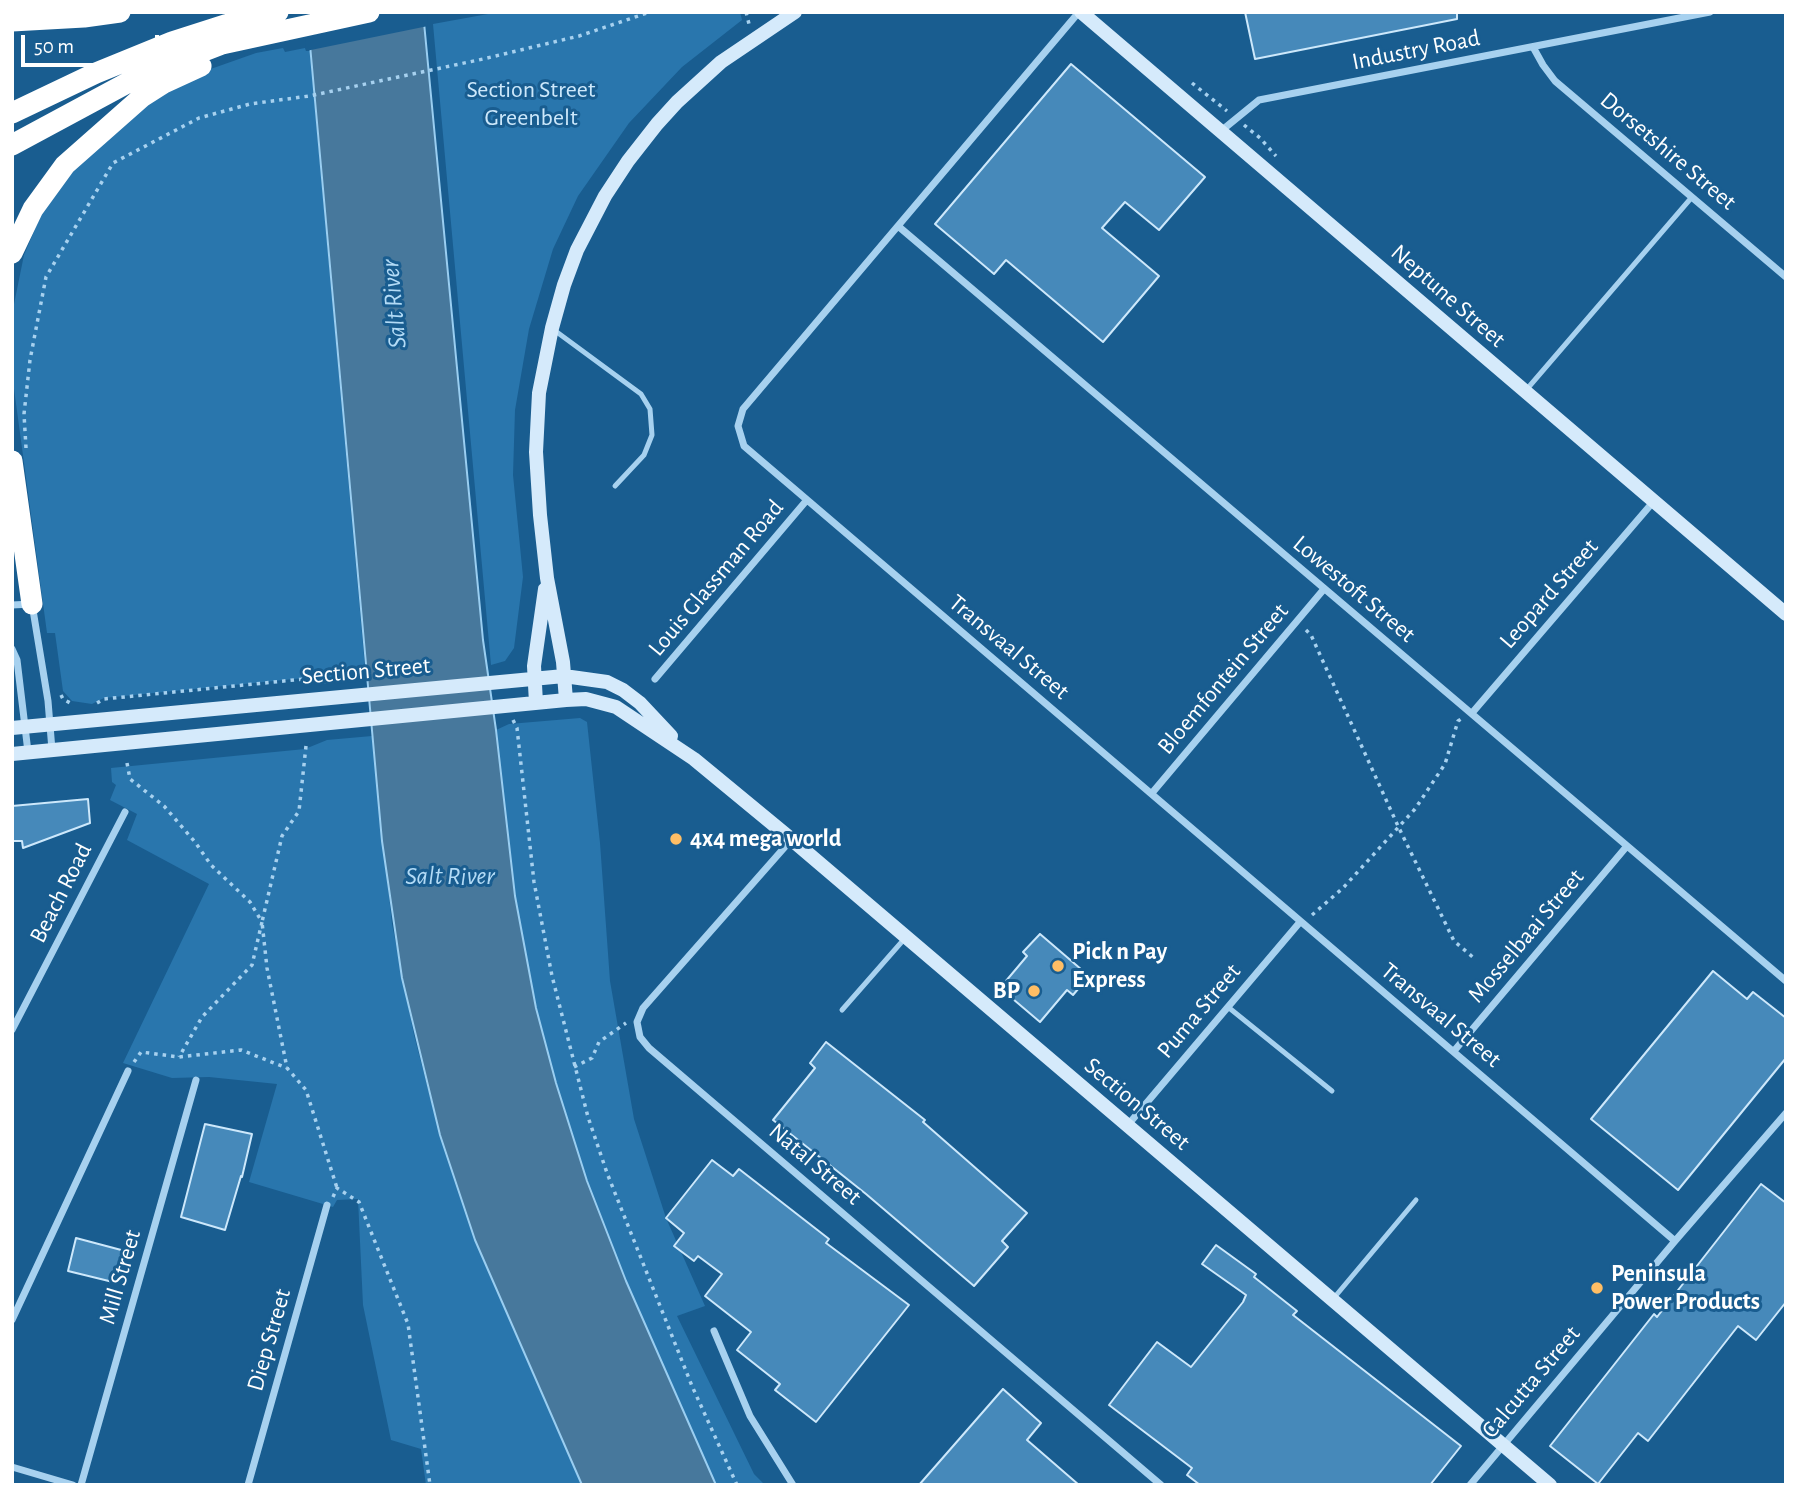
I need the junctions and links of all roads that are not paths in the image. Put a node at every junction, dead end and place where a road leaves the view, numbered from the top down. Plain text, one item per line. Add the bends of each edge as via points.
1 (120, 12) edge
2 (369, 12) edge
3 (795, 12) edge
4 (1080, 12) edge
5 (1710, 12) edge
6 (12, 21) edge
7 (279, 22) edge
8 (1533, 47) junction
9 (12, 113) edge
10 (1221, 131) junction
11 (12, 145) edge
12 (1692, 197) junction
13 (898, 226) junction
14 (12, 253) edge
15 (1786, 277) edge
16 (551, 328) junction
17 (1525, 391) junction
18 (19, 454) edge
19 (615, 486) dead end
20 (1655, 500) junction
21 (806, 501) junction
22 (547, 578) junction
23 (1324, 589) junction
24 (22, 605) edge
25 (1786, 614) edge
26 (12, 649) edge
27 (564, 676) junction
28 (534, 679) junction
29 (655, 679) dead end
30 (566, 700) junction
31 (536, 703) junction
32 (1472, 713) junction
33 (51, 725) junction
34 (19, 728) edge
35 (52, 750) junction
36 (28, 752) junction
37 (12, 754) edge
38 (694, 759) junction
39 (1152, 793) junction
40 (125, 812) dead end
41 (791, 839) junction
42 (1627, 846) junction
43 (1300, 922) junction
44 (906, 937) junction
45 (1786, 981) edge
46 (1228, 1007) junction
47 (842, 1010) dead end
48 (12, 1030) edge
49 (1454, 1051) junction
50 (128, 1071) road end
51 (196, 1080) dead end
52 (1332, 1091) dead end
53 (1786, 1113) edge
54 (1127, 1126) junction
55 (1416, 1200) dead end
56 (327, 1205) road end
57 (1675, 1241) junction
58 (1332, 1300) junction
59 (12, 1320) edge
60 (714, 1331) dead end
61 (1504, 1445) junction
62 (12, 1467) edge
63 (74, 1485) edge
64 (81, 1485) edge
65 (248, 1485) edge
66 (793, 1485) edge
67 (1161, 1485) edge
68 (1470, 1485) edge
69 (1550, 1485) edge

1 - 6 highway
2 - 7 highway via 303,26
3 - 16 street via 721,62 677,102 628,161 577,250
4 - 10 street, Neptune Street
4 - 13 street, Transvaal Street
5 - 8 street, Industry Road
7 - 9 highway via 225,25 172,42
7 - 11 highway via 142,75
7 - 14 highway via 251,48 164,83 121,114 46,188
8 - 10 street, Industry Road via 1259,100
8 - 12 street, Dorsetshire Street via 1555,81
10 - 17 street, Neptune Street
12 - 15 street, Dorsetshire Street
12 - 17 lane
13 - 21 street, Transvaal Street via 740,417 744,446
13 - 23 street, Lowestoft Street
16 - 19 lane via 641,394 650,409 652,435 644,455
16 - 22 street via 539,393 536,452
17 - 20 street, Neptune Street
18 - 24 highway
20 - 25 street, Neptune Street
20 - 32 street, Leopard Street
21 - 29 street, Louis Glassman Road
21 - 39 street, Transvaal Street
22 - 27 street
22 - 28 street
23 - 32 street, Lowestoft Street
23 - 39 street, Bloemfontein Street
24 - 33 street
26 - 34 street via 17,660
27 - 28 street, Section Street
27 - 30 street
27 - 38 street, Section Street via 607,682 623,690
28 - 31 street
28 - 33 street, Section Street
30 - 31 street, Section Street
30 - 38 street, Section Street via 586,699 616,707
31 - 35 street, Section Street
32 - 42 street, Lowestoft Street
33 - 34 street, Section Street
33 - 35 street
34 - 36 street
35 - 36 street, Section Street
36 - 37 street, Section Street
38 - 41 street, Section Street
39 - 43 street, Transvaal Street
40 - 48 street, Beach Road
41 - 44 street, Section Street
41 - 67 street, Natal Street via 643,1008 637,1022 640,1037
42 - 45 street, Lowestoft Street
42 - 49 street, Mosselbaai Street
43 - 46 street, Puma Street
43 - 49 street, Transvaal Street
44 - 47 lane
44 - 54 street, Section Street
46 - 52 lane
46 - 54 street, Puma Street
49 - 57 street, Transvaal Street
50 - 59 street
51 - 64 street, Mill Street
53 - 57 street, Calcutta Street
54 - 58 street, Section Street
55 - 58 lane
56 - 65 street, Diep Street
57 - 61 street, Calcutta Street
58 - 61 street, Section Street
60 - 66 street via 750,1416
61 - 68 street, Calcutta Street
61 - 69 street, Section Street
62 - 63 street

